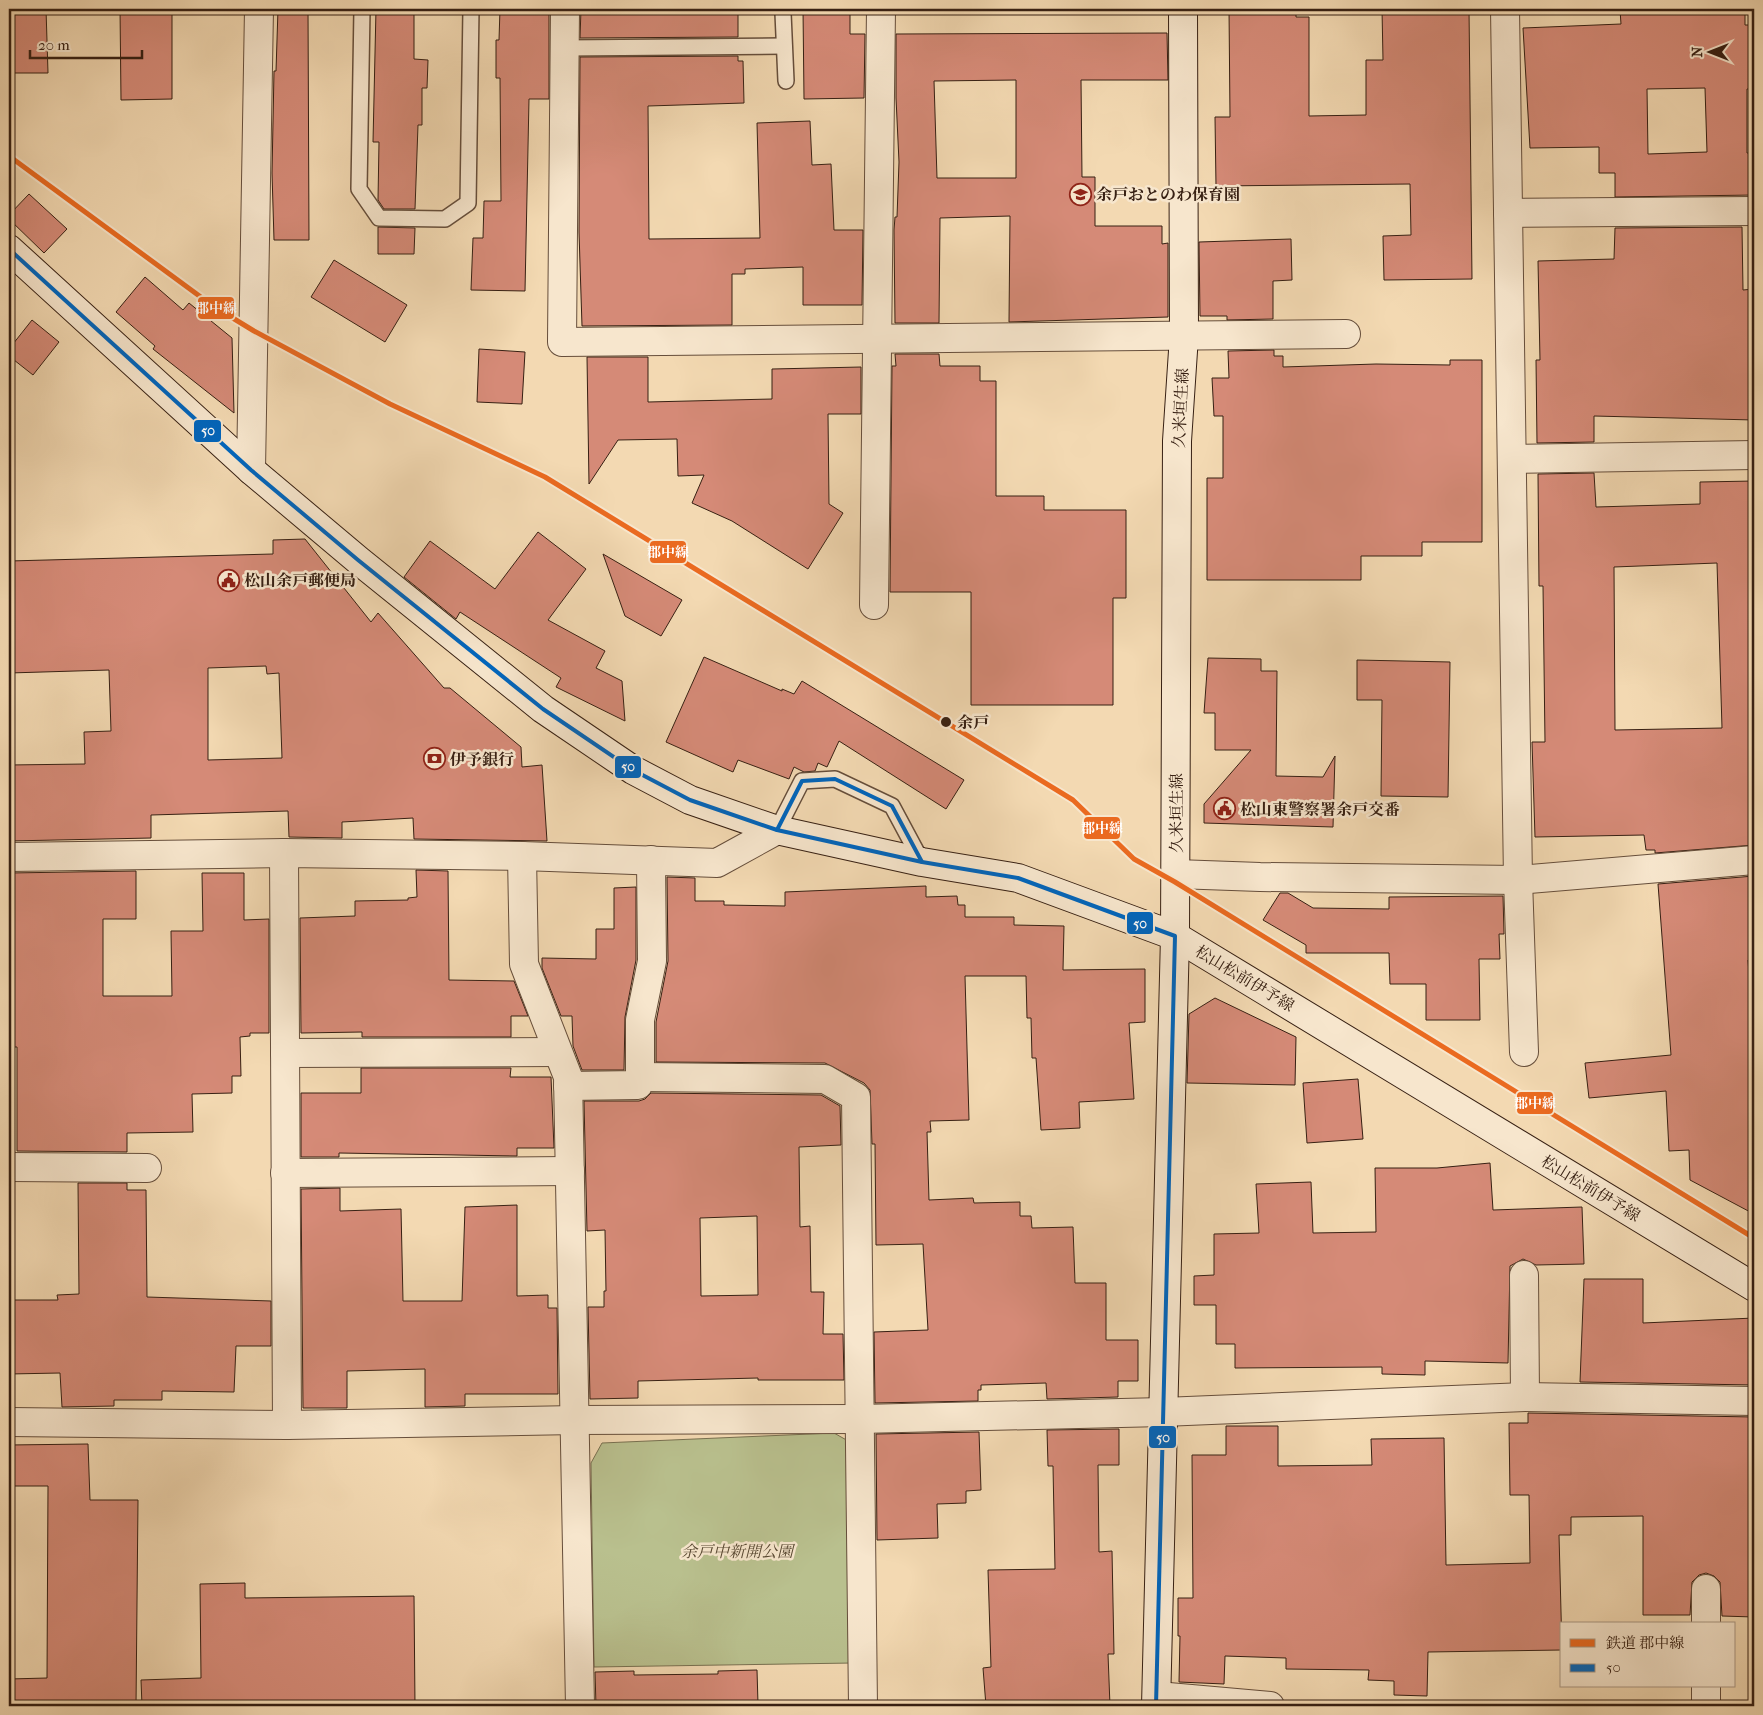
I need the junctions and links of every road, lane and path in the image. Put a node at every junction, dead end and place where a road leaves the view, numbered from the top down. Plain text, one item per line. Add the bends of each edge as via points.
1 (259, 9) edge
2 (362, 9) edge
3 (470, 9) edge
4 (566, 9) edge
5 (881, 9) edge
6 (1183, 9) edge
7 (1505, 9) edge
8 (783, 13) dead end
9 (784, 46) junction
10 (565, 48) junction
11 (786, 81) dead end
12 (1754, 211) edge
13 (1508, 213) junction
14 (9, 249) edge
15 (1346, 334) dead end
16 (1184, 336) junction
17 (878, 339) junction
18 (1754, 455) edge
19 (1512, 459) junction
20 (251, 470) junction
21 (874, 605) dead end
22 (777, 830) junction
23 (284, 854) junction
24 (522, 856) junction
25 (9, 857) edge
26 (651, 860) junction
27 (1754, 860) edge
28 (922, 862) junction
29 (1176, 874) junction
30 (1518, 880) junction
31 (1175, 936) junction
32 (557, 1052) junction
33 (1524, 1052) dead end
34 (285, 1053) junction
35 (640, 1077) junction
36 (568, 1086) junction
37 (9, 1167) edge
38 (147, 1168) dead end
39 (570, 1171) junction
40 (285, 1173) junction
41 (1524, 1275) dead end
42 (1754, 1287) edge
43 (1525, 1397) junction
44 (1754, 1401) edge
45 (1163, 1412) junction
46 (860, 1419) junction
47 (576, 1420) junction
48 (9, 1422) edge
49 (287, 1425) junction
50 (1706, 1589) dead end
51 (1706, 1622) edge
52 (1706, 1688) edge
53 (1156, 1701) edge
54 (580, 1706) edge
55 (863, 1706) edge
56 (1270, 1706) edge
57 (1706, 1706) edge

1 - 20 street
2 - 3 lane via 359,189 379,218 445,219 468,203
4 - 10 street
5 - 17 street
6 - 16 street, 久米垣生線
7 - 13 street
8 - 9 lane
9 - 10 lane
9 - 11 lane
10 - 17 street via 562,342
12 - 13 street
13 - 19 street
14 - 20 street, 松山松前伊予線
15 - 16 street
16 - 17 street
16 - 29 street, 久米垣生線 via 1177,441
17 - 21 street
18 - 19 street
19 - 30 street
20 - 22 street, 松山松前伊予線 via 543,709 633,770 690,800
22 - 26 street via 717,863
22 - 28 street, 松山松前伊予線
22 - 28 lane via 802,782 835,779 892,806
23 - 24 street
23 - 25 street
23 - 34 street
24 - 26 street
24 - 32 street via 524,964
26 - 35 street via 652,961 640,1020
27 - 30 street
28 - 31 street, 松山松前伊予線 via 1018,878
29 - 30 street
29 - 31 street, 久米垣生線
30 - 33 street
31 - 42 street, 松山松前伊予線
31 - 45 street, 久米垣生線
32 - 34 street
32 - 36 street via 568,1077
34 - 40 street
35 - 36 street via 638,1085
35 - 46 street via 825,1079 856,1097
36 - 39 street
37 - 38 street
39 - 40 street
39 - 47 street
40 - 49 street
41 - 43 street
43 - 44 street
43 - 45 street
45 - 46 street
45 - 53 street, 久米垣生線
46 - 47 street
46 - 55 street
47 - 49 street
47 - 54 street
48 - 49 street
50 - 51 street
52 - 57 street
53 - 56 street

